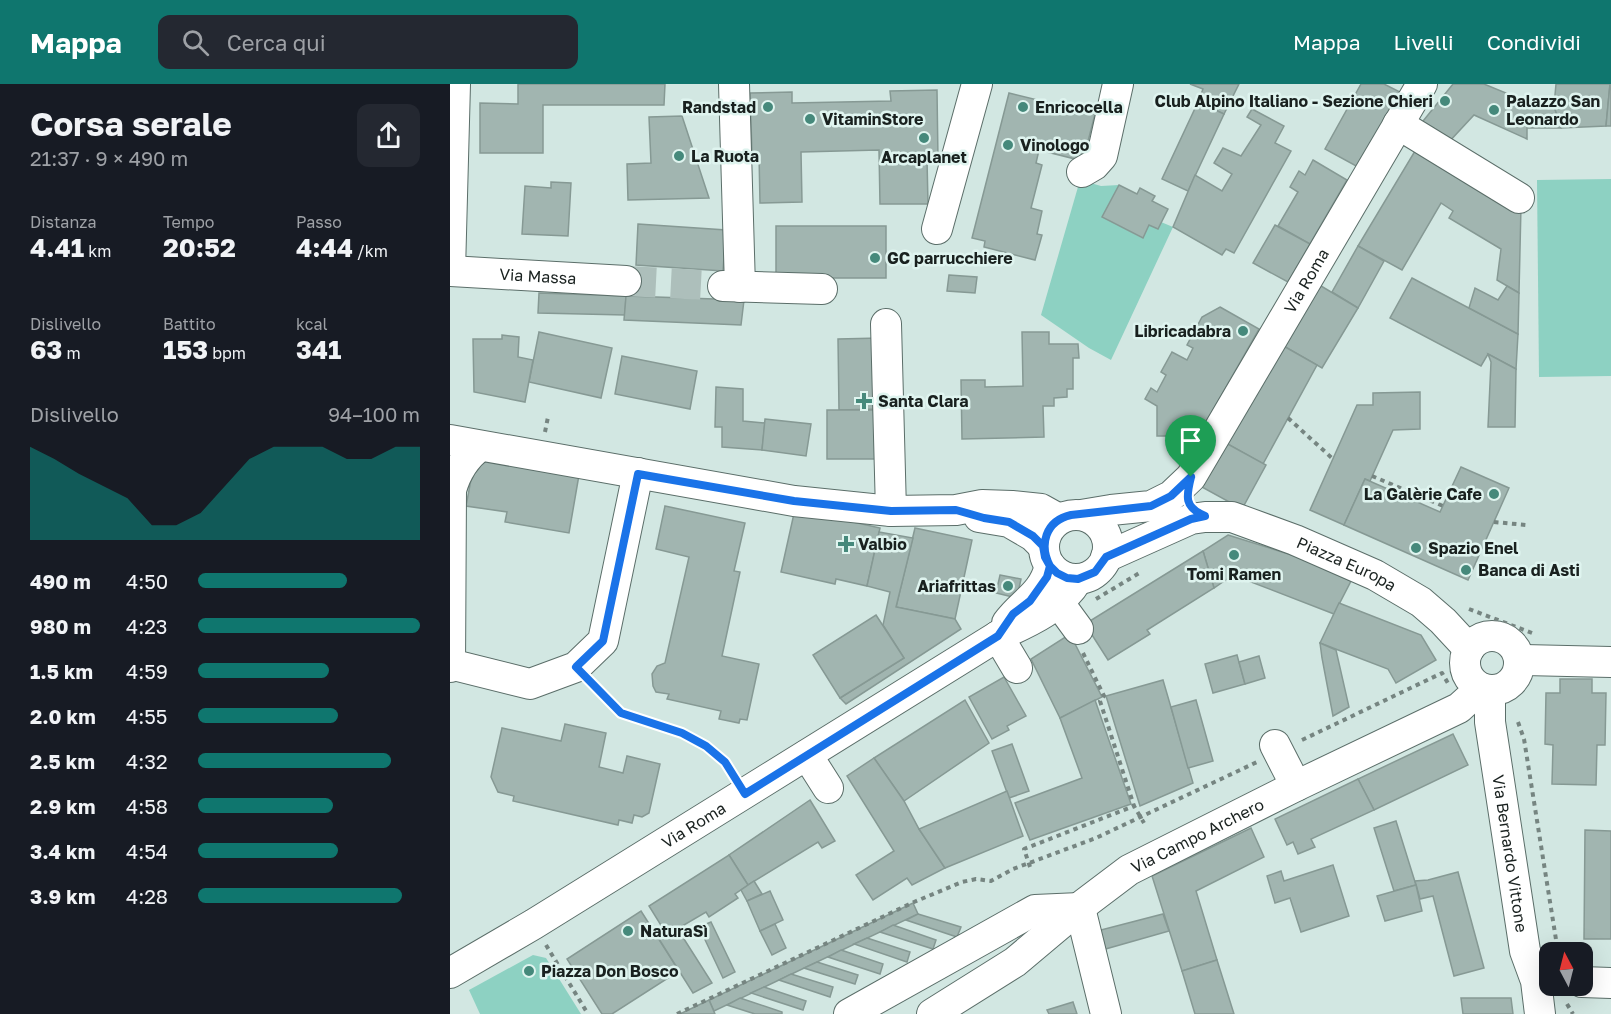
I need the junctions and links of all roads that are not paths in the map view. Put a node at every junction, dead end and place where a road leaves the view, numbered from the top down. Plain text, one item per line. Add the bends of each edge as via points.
1 (455, 84) edge
2 (734, 84) edge
3 (977, 84) edge
4 (1118, 84) edge
5 (1422, 84) edge
6 (1398, 124) junction
7 (1082, 172) dead end
8 (1519, 198) dead end
9 (451, 205) edge
10 (937, 229) dead end
11 (450, 271) edge
12 (626, 281) tunnel mouth
13 (822, 289) dead end
14 (885, 324) dead end
15 (450, 440) edge
16 (480, 446) junction
17 (638, 474) junction
18 (1191, 477) junction
19 (956, 510) junction
20 (450, 511) edge
21 (891, 511) junction
22 (1205, 516) junction
23 (1070, 517) junction
24 (1046, 556) junction
25 (1106, 557) junction
26 (1078, 579) junction
27 (1059, 603) junction
28 (998, 636) junction
29 (1080, 640) road end
30 (1469, 650) junction
31 (1519, 660) junction
32 (1611, 662) edge
33 (450, 666) edge
34 (1017, 668) dead end
35 (1485, 689) junction
36 (1277, 748) road end
37 (807, 756) junction
38 (1296, 786) junction
39 (828, 788) dead end
40 (1080, 908) junction
41 (450, 973) edge
42 (1539, 974) edge
43 (1593, 982) edge
44 (1611, 983) edge
45 (1542, 996) edge
46 (849, 1014) edge
47 (932, 1014) edge
48 (1106, 1014) edge
49 (1540, 1014) edge

1 - 9 street, Via Massa
2 - 13 street via 737,228 732,287
3 - 10 street
4 - 7 street via 1102,156
5 - 6 street, Via Roma
6 - 8 street
6 - 18 street, Via Roma
9 - 11 street, Via Massa
11 - 12 street, Via Massa
14 - 21 street
15 - 16 street
16 - 17 street
16 - 20 street via 455,476
17 - 21 street via 794,501
17 - 33 street via 603,641 576,667 530,684
18 - 22 street, Via Roma via 1186,494 1195,512
18 - 23 street, Via Roma via 1171,496 1151,506
19 - 21 street
19 - 23 street via 982,505 1012,506
19 - 24 street via 1009,522 1033,536
20 - 33 street
22 - 25 street
22 - 30 street, Piazza Europa via 1232,517 1375,575 1421,602
23 - 24 street via 1051,526 1045,535
23 - 25 street via 1097,523 1108,548
24 - 26 street via 1057,573
24 - 28 street, Via Roma via 1047,577
25 - 26 street via 1095,572
26 - 27 street, Via Roma via 1070,594
27 - 28 street, Via Roma
27 - 29 street
28 - 34 street
28 - 37 street, Via Roma
30 - 31 street via 1482,638 1499,637 1513,646
30 - 35 street via 1466,667 1474,682
31 - 32 street
31 - 35 street via 1511,682 1505,687
35 - 38 street, Via Campo Archero via 1460,708
35 - 42 street, Via Bernardo Vittone via 1525,951
36 - 38 street
37 - 39 street
37 - 41 street, Via Roma
38 - 40 street, Via Campo Archero via 1129,870
40 - 46 street via 1035,910
40 - 47 street, Via Campo Archero via 1015,962
40 - 48 street
43 - 44 street
45 - 49 street, Via Bernardo Vittone

